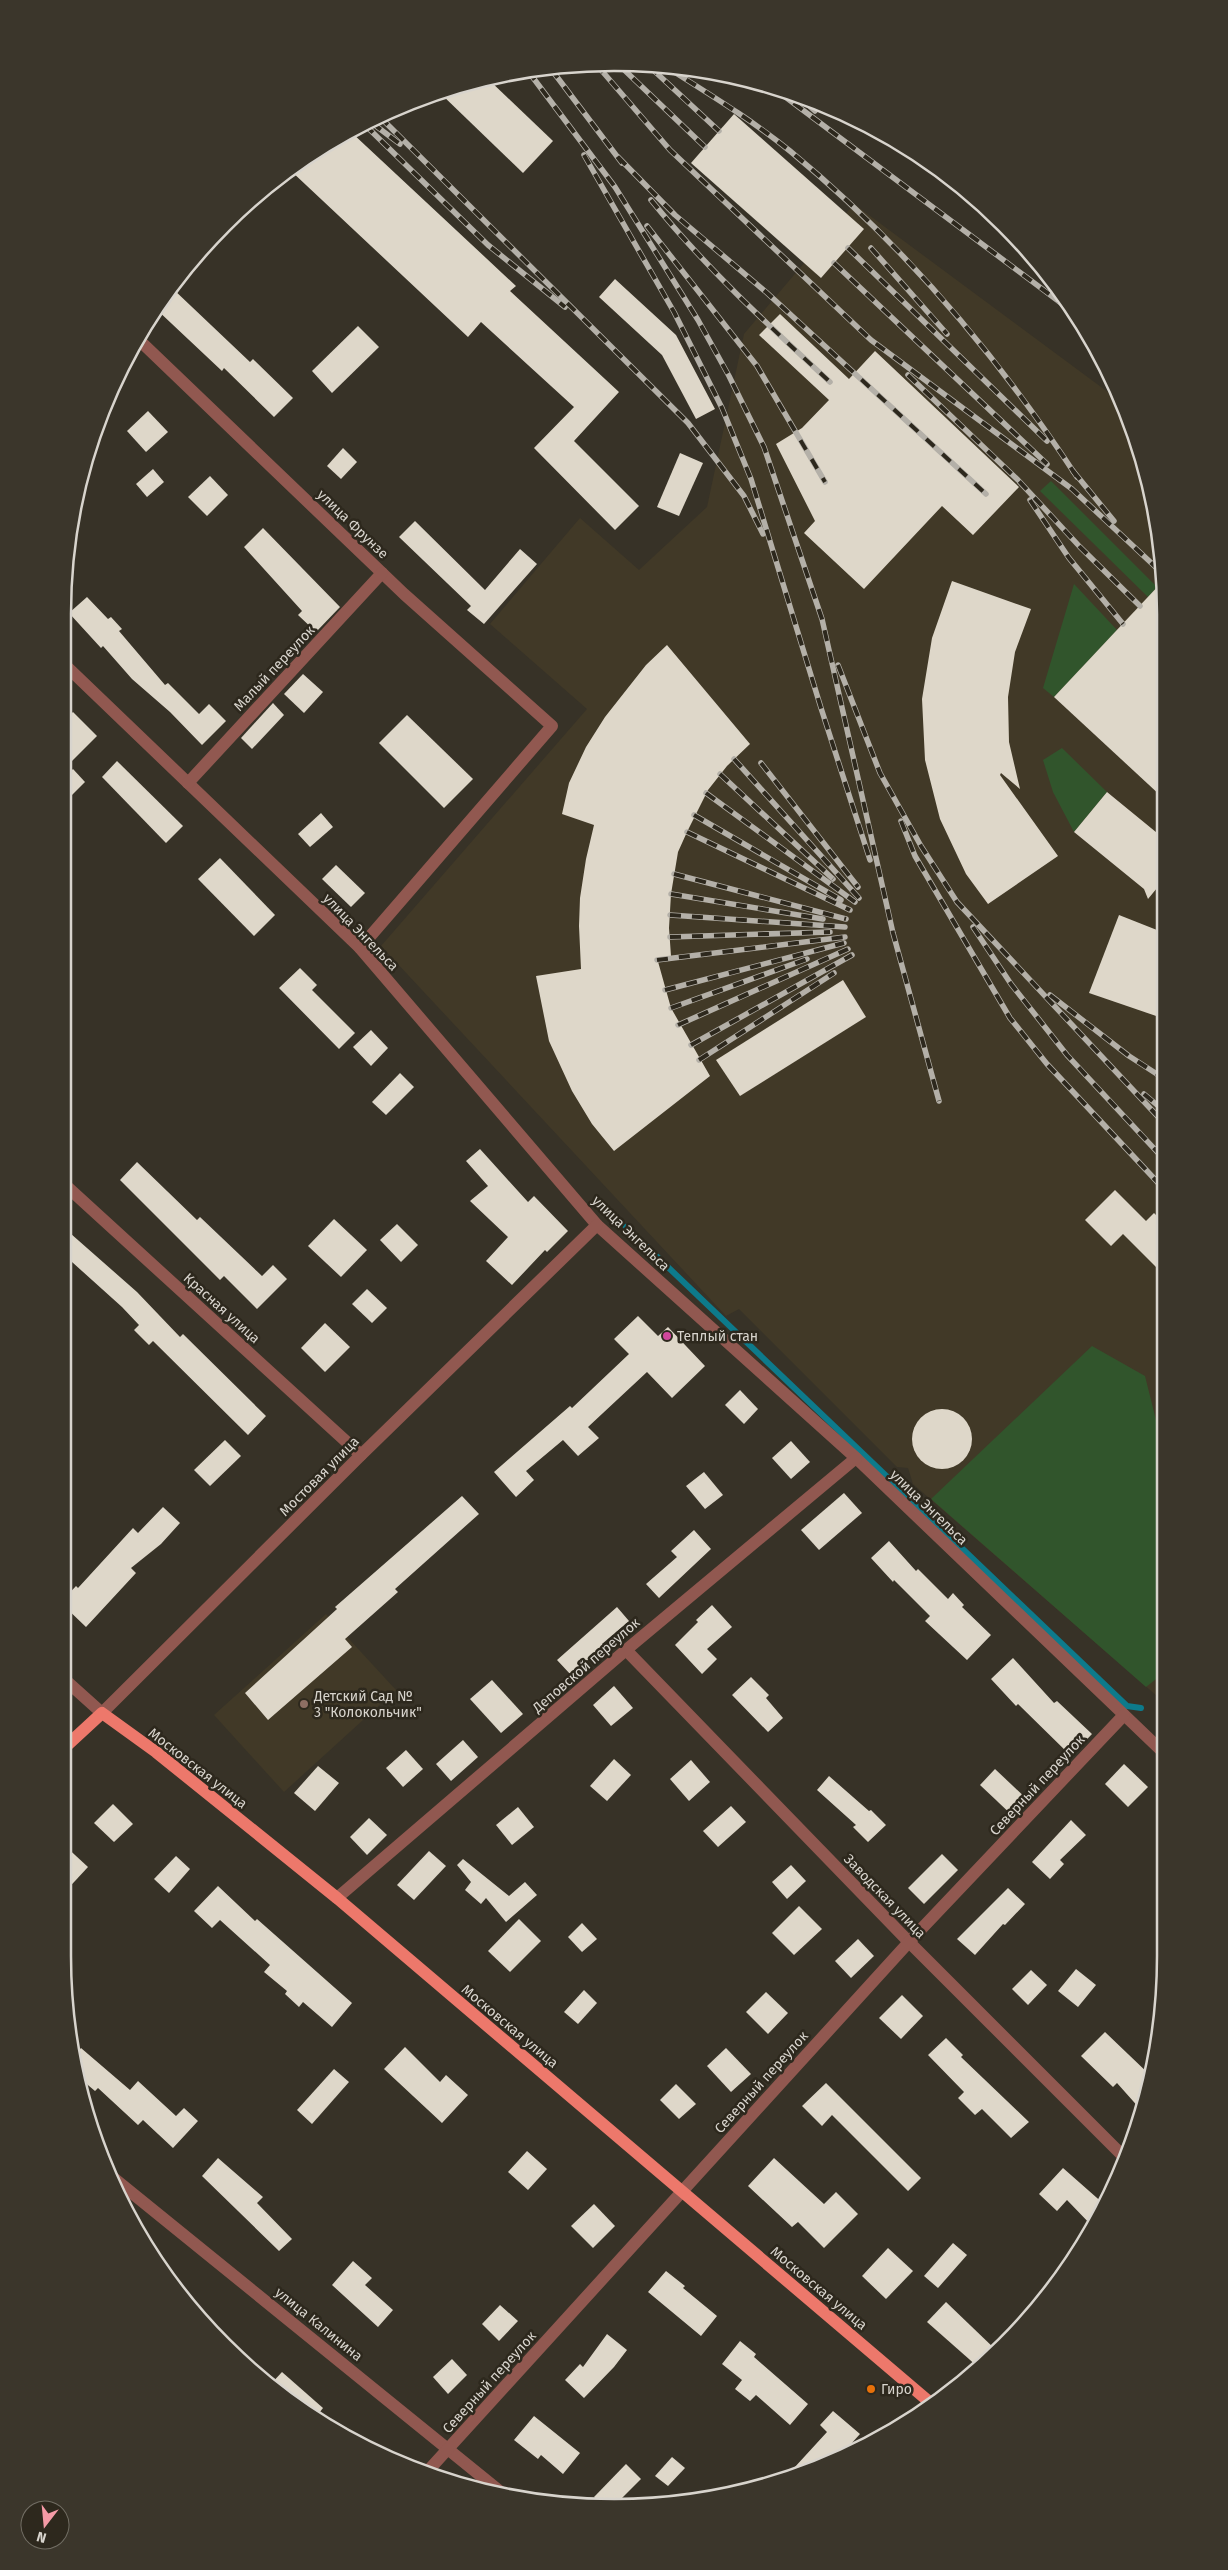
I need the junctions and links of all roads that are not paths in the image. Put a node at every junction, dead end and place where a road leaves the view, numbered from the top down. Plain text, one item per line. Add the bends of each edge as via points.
1 (143, 345) edge
2 (382, 573) junction
3 (71, 672) edge
4 (188, 783) junction
5 (360, 948) junction
6 (71, 1191) edge
7 (597, 1225) junction
8 (361, 1455) junction
9 (856, 1458) junction
10 (626, 1650) junction
11 (71, 1686) edge
12 (102, 1713) junction
13 (1124, 1715) junction
14 (71, 1741) edge
15 (1157, 1746) edge
16 (338, 1898) junction
17 (908, 1942) junction
18 (1120, 2152) edge
19 (122, 2185) edge
20 (682, 2192) junction
21 (927, 2399) edge
22 (450, 2448) junction
23 (432, 2467) edge
24 (492, 2484) edge

1 - 2 street, улица Фрунзе
2 - 4 street, Малый переулок
2 - 5 street, улица Фрунзе via 552,726
3 - 4 street, улица Энгельса
4 - 5 street, улица Энгельса
5 - 7 street, улица Энгельса
6 - 8 street, Красная улица
7 - 8 street, Мостовая улица
7 - 9 street, улица Энгельса
8 - 12 street, Мостовая улица
9 - 10 street, Деповской переулок
9 - 13 street, улица Энгельса
10 - 16 street, Деповской переулок
10 - 17 street, Заводская улица
11 - 12 street, Московская улица
12 - 14 main road, Мостовая улица
12 - 16 main road, Московская улица via 156,1752
13 - 15 street, улица Энгельса
13 - 17 street, Северный переулок
16 - 20 main road, Московская улица
17 - 18 street, Заводская улица
17 - 20 street, Северный переулок
19 - 22 street, улица Калинина
20 - 21 main road, Московская улица
20 - 22 street, Северный переулок
22 - 23 street, Северный переулок
22 - 24 street, улица Калинина

